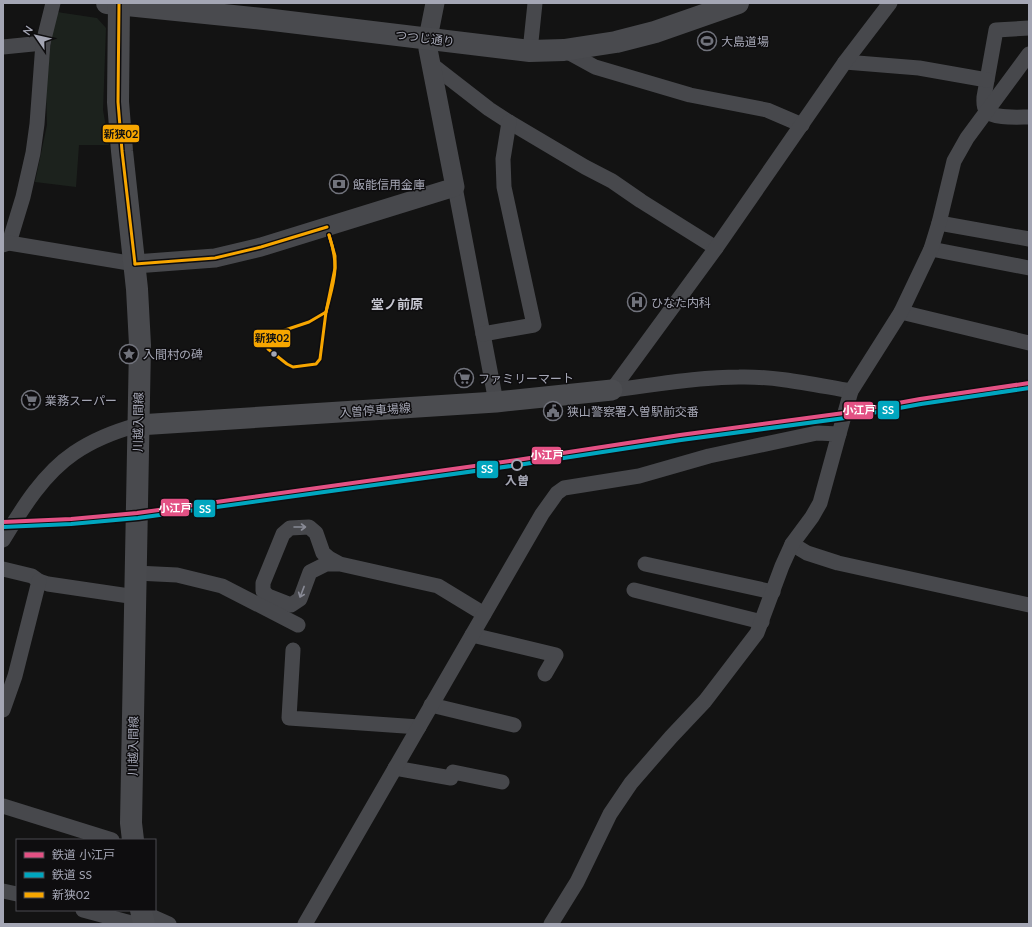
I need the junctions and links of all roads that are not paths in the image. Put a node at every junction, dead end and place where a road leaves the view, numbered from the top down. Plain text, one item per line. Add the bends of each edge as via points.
1 (53, 3) edge
2 (435, 3) edge
3 (535, 3) edge
4 (738, 3) edge
5 (890, 3) edge
6 (115, 4) edge
7 (1029, 28) edge
8 (428, 38) junction
9 (43, 43) junction
10 (3, 47) edge
11 (564, 50) junction
12 (530, 52) junction
13 (1029, 54) edge
14 (845, 62) junction
15 (431, 64) junction
16 (987, 80) junction
17 (986, 111) junction
18 (1029, 117) edge
19 (509, 122) junction
20 (802, 125) junction
21 (455, 187) junction
22 (940, 223) junction
23 (1029, 239) edge
24 (6, 244) edge
25 (716, 248) junction
26 (931, 249) junction
27 (135, 264) junction
28 (1029, 268) edge
29 (902, 312) junction
30 (483, 334) junction
31 (1029, 343) edge
32 (612, 390) junction
33 (851, 391) junction
34 (496, 402) junction
35 (138, 424) junction
36 (839, 434) junction
37 (3, 538) edge
38 (319, 541) junction
39 (792, 544) junction
40 (340, 564) junction
41 (645, 564) dead end
42 (3, 569) edge
43 (310, 572) junction
44 (136, 573) junction
45 (39, 581) junction
46 (634, 590) dead end
47 (773, 592) junction
48 (136, 597) junction
49 (1029, 605) edge
50 (484, 614) junction
51 (762, 622) junction
52 (298, 624) dead end
53 (472, 635) junction
54 (293, 650) dead end
55 (545, 674) dead end
56 (431, 705) junction
57 (3, 710) edge
58 (514, 726) dead end
59 (419, 728) junction
60 (395, 768) junction
61 (502, 782) dead end
62 (3, 806) edge
63 (109, 839) edge
64 (133, 839) edge
65 (3, 891) edge
66 (16, 894) edge
67 (91, 911) edge
68 (141, 917) edge
69 (169, 924) edge
70 (305, 924) edge
71 (551, 924) edge

1 - 9 street
2 - 8 street
3 - 12 street
4 - 11 main road, つつじ通り via 655,32 616,42
5 - 14 street
6 - 8 main road, つつじ通り
6 - 27 main road, 川越入間線 via 118,102
7 - 16 street via 996,30
8 - 12 main road, つつじ通り
8 - 15 street
9 - 10 street
9 - 24 street via 38,124 34,146 23,197
11 - 12 main road, つつじ通り
11 - 20 street via 595,68 690,95 767,110
13 - 17 street
14 - 16 street via 919,68
14 - 20 street
15 - 19 street
15 - 21 street
16 - 17 street via 984,97
17 - 18 street via 995,115
17 - 22 street via 954,161
19 - 25 street via 612,181
19 - 30 street via 503,159 504,187 534,325
20 - 25 street
21 - 27 street via 261,247 215,258
21 - 30 street
22 - 23 street
22 - 26 street
24 - 27 street
25 - 32 street
26 - 28 street
26 - 29 street
27 - 35 main road, 川越入間線 via 140,345
29 - 31 street
29 - 33 street
30 - 34 street
32 - 33 street via 740,377 776,379
32 - 34 main road, 入曽停車場線
33 - 36 street
34 - 35 main road, 入曽停車場線
35 - 37 street via 88,444 61,463 30,498
35 - 44 main road, 川越入間線
36 - 39 street via 820,503
36 - 50 street via 817,433 710,456 640,476 564,488 557,492 542,514
38 - 40 street via 323,553
38 - 43 street
43 -> 38 street via 300,599 291,605 268,596 263,591 263,583 283,534 290,528 309,528 316,533
39 - 47 street
39 - 49 street via 806,553 838,563
40 - 43 street via 326,564
40 - 50 street via 438,586
41 - 47 street
42 - 45 street via 32,576
44 - 48 main road, 川越入間線
44 - 52 street via 177,575 222,586
45 - 48 street
45 - 57 street via 15,676
46 - 51 street
47 - 51 street
48 - 64 main road, 川越入間線
50 - 53 street
51 - 71 street via 757,633 704,701 631,783 610,814 577,882
53 - 55 street via 556,655
53 - 56 street
54 - 59 street via 289,718
56 - 58 street
56 - 59 street
59 - 60 street
60 - 61 street via 451,778 453,772
60 - 70 street
62 - 63 street
65 - 66 street
67 - 68 street
68 - 69 street

